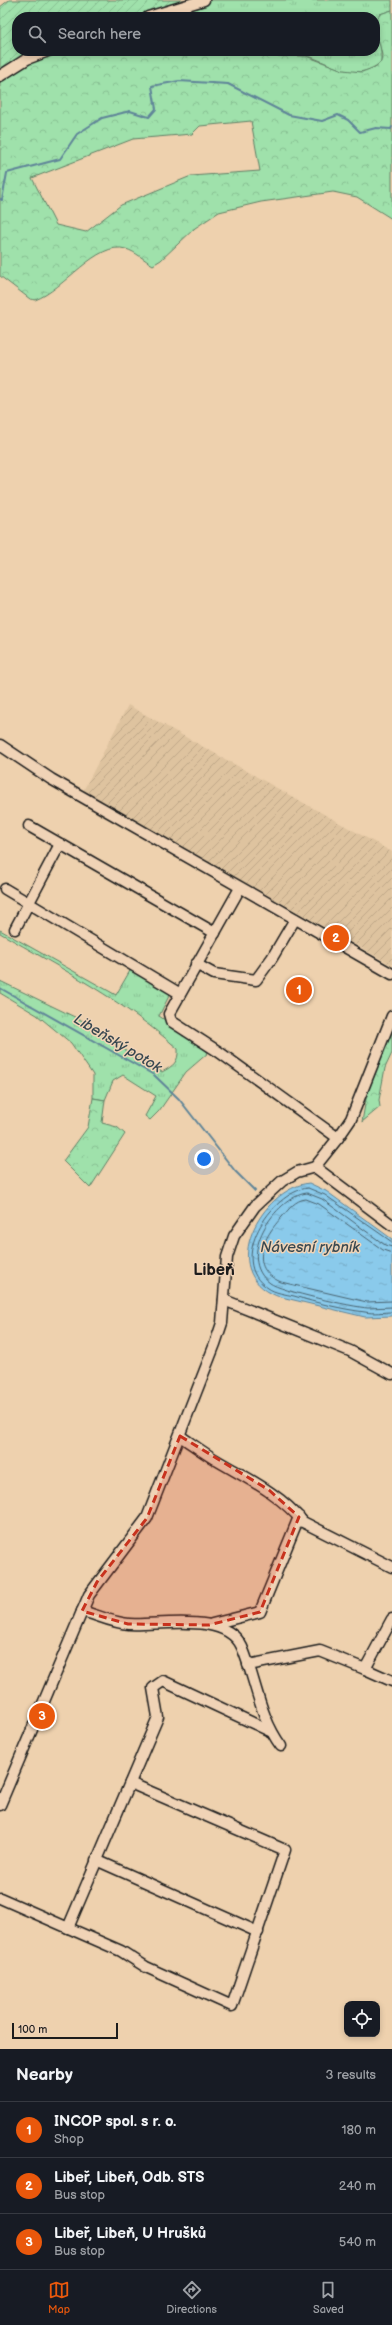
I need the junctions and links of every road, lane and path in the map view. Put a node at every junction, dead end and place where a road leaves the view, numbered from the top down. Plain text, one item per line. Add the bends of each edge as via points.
1 (204, 0) edge
2 (164, 12) edge
3 (36, 56) edge
4 (0, 76) edge
5 (0, 745) edge
6 (29, 826) dead end
7 (60, 844) junction
8 (240, 888) junction
9 (5, 889) dead end
10 (29, 904) junction
11 (295, 920) junction
12 (15, 929) dead end
13 (215, 933) junction
14 (196, 964) junction
15 (392, 974) edge
16 (179, 993) junction
17 (392, 1016) edge
18 (338, 1138) junction
19 (315, 1167) junction
20 (392, 1224) edge
21 (224, 1300) junction
22 (392, 1374) edge
23 (180, 1436) junction
24 (299, 1517) junction
25 (392, 1567) edge
26 (82, 1611) junction
27 (392, 1619) edge
28 (209, 1625) junction
29 (248, 1666) junction
30 (365, 1669) junction
31 (392, 1680) edge
32 (270, 1731) junction
33 (281, 1746) dead end
34 (130, 1783) junction
35 (0, 1805) edge
36 (96, 1860) junction
37 (0, 1898) edge
38 (68, 1928) junction
39 (258, 1932) junction

1 - 2 street
3 - 4 street
5 - 8 street via 58,783
6 - 7 street
7 - 10 street
7 - 13 street
8 - 11 street
8 - 13 street
9 - 10 street
10 - 12 street
10 - 16 street
11 - 14 street via 256,980 214,974
11 - 15 street
13 - 14 street
14 - 16 street
16 - 18 street via 168,1014 171,1021 219,1052
17 - 18 street via 351,1119
18 - 19 street
19 - 20 street
19 - 21 street via 297,1172 282,1181 255,1206 234,1236 226,1257
21 - 22 street via 350,1351
21 - 23 street via 222,1323
23 - 24 street via 215,1460 269,1490
23 - 26 street via 147,1518 97,1582
24 - 25 street via 303,1522
24 - 28 street via 260,1612
26 - 28 street via 128,1624
26 - 35 street
27 - 30 street
28 - 29 street via 224,1628 232,1633 242,1646
29 - 30 street via 320,1651
29 - 32 street
30 - 31 street
32 - 33 street
32 - 34 street via 163,1681 153,1688 158,1717
34 - 36 street
34 - 39 street via 286,1850
36 - 38 street
36 - 39 street
37 - 38 street
38 - 39 street via 121,1950 146,1967 232,2006

